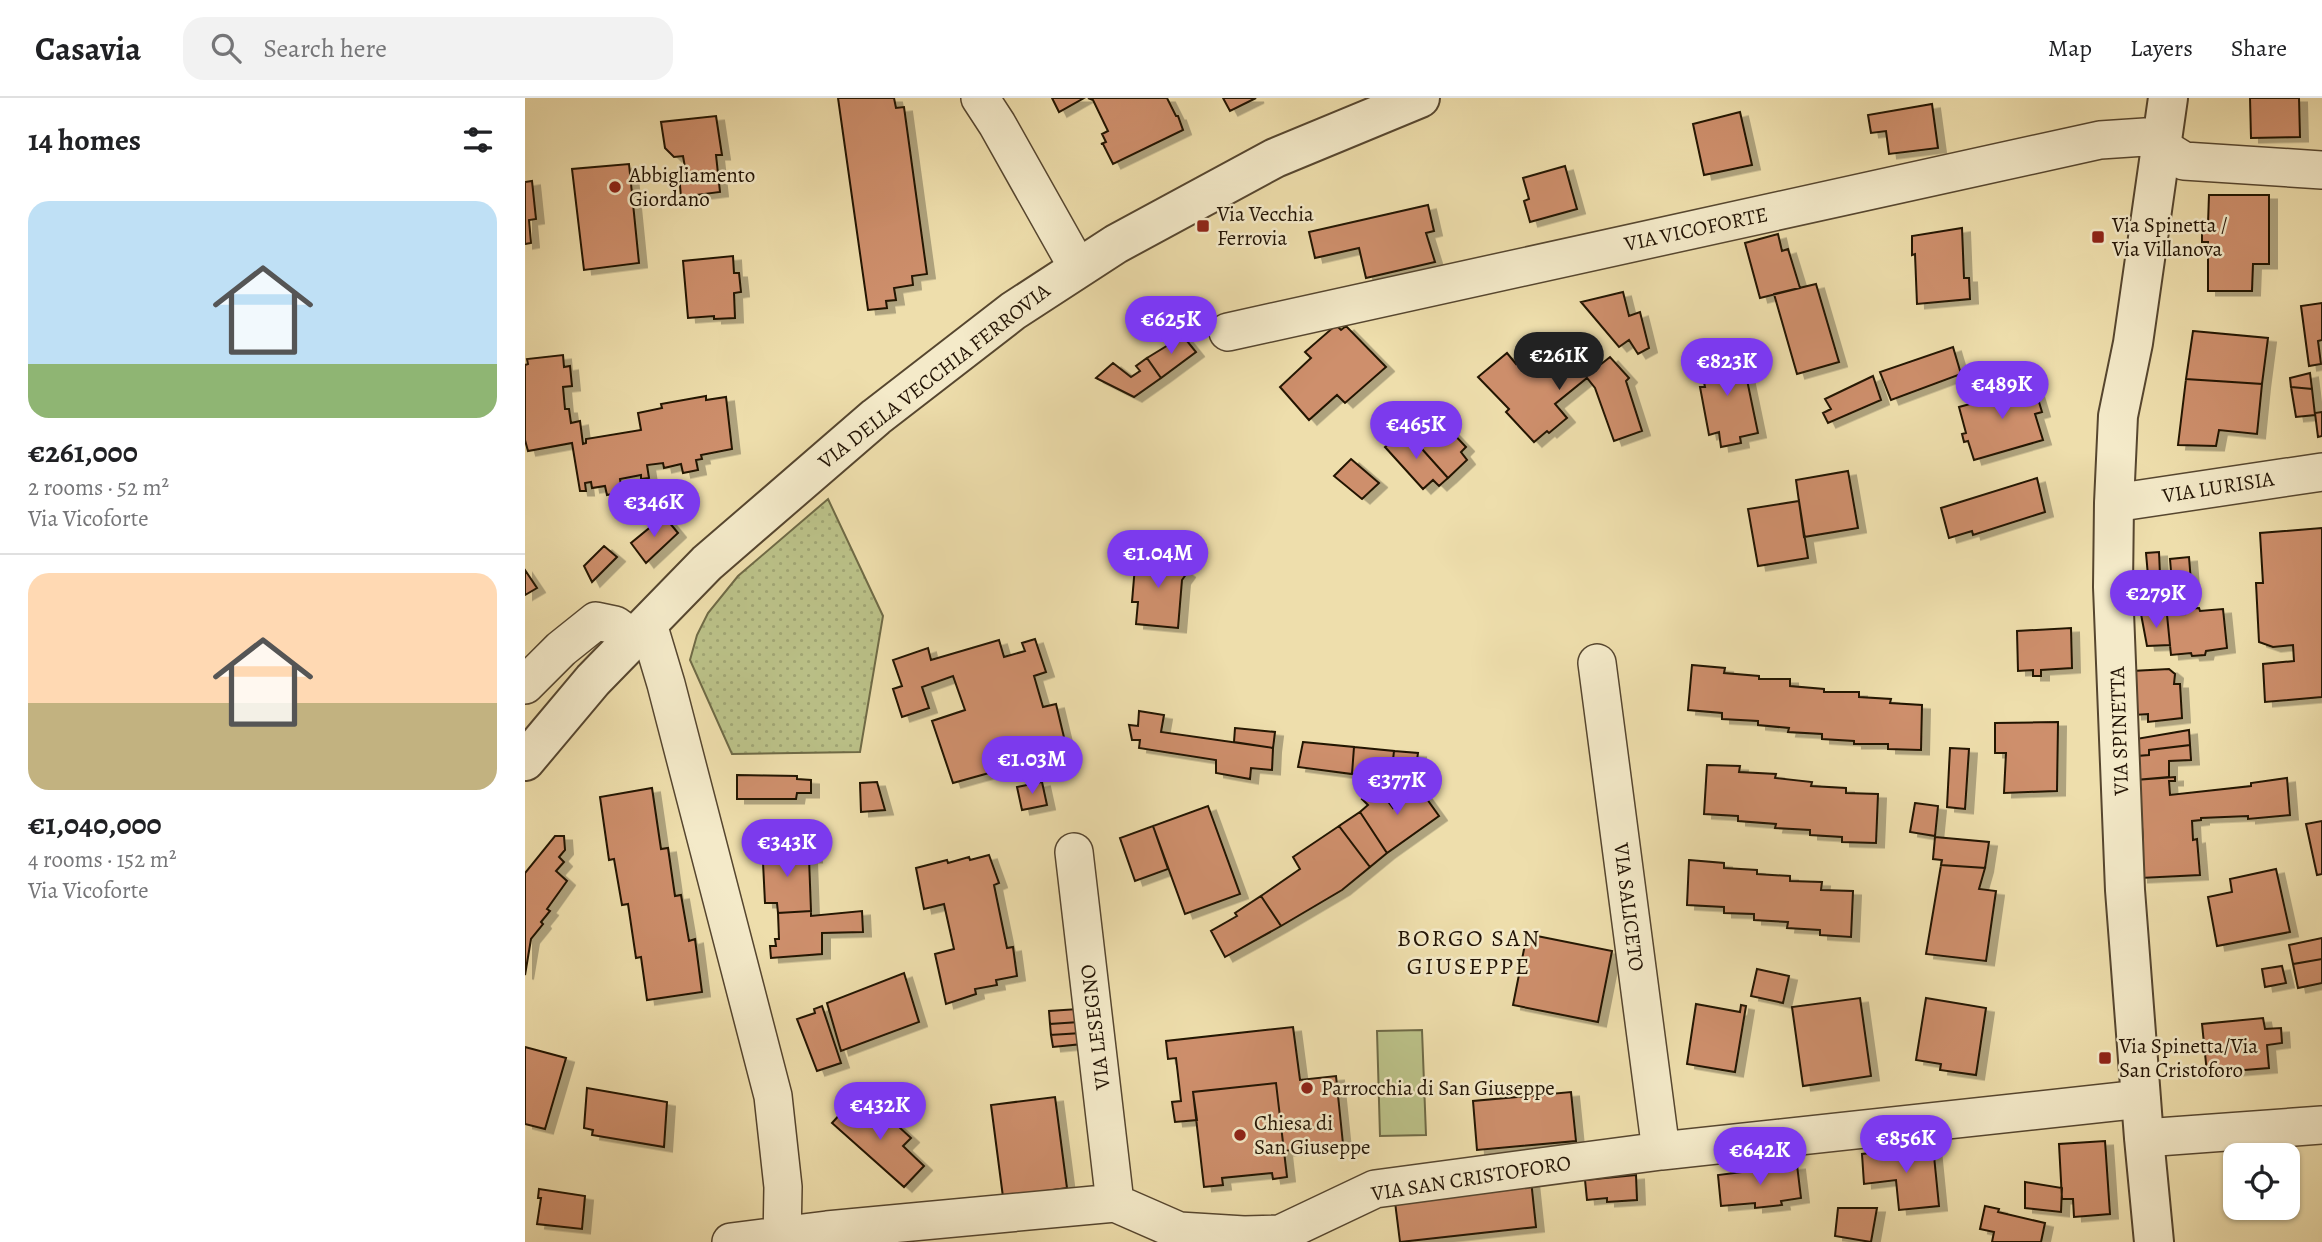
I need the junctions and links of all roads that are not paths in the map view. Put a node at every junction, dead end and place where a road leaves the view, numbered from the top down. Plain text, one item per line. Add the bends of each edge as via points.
1 (980, 98) edge
2 (1420, 98) edge
3 (2168, 98) edge
4 (2163, 148) junction
5 (2322, 170) edge
6 (1078, 268) junction
7 (1228, 332) dead end
8 (2322, 472) edge
9 (2114, 503) junction
10 (641, 631) junction
11 (1597, 663) dead end
12 (525, 685) edge
13 (525, 761) edge
14 (1074, 852) dead end
15 (2141, 1099) junction
16 (2322, 1125) edge
17 (2144, 1138) junction
18 (1661, 1151) junction
19 (1115, 1203) junction
20 (782, 1238) edge
21 (1244, 1239) edge
22 (731, 1242) edge
23 (2154, 1242) edge

1 - 6 street
2 - 6 street, VIA DELLA VECCHIA FERROVIA via 1275,158
3 - 4 street, VIA SPINETTA
4 - 5 street, VIA VICOFORTE via 2184,161
4 - 7 street, VIA VICOFORTE via 2145,137 2100,140
4 - 9 street, VIA SPINETTA via 2118,416
6 - 10 street, VIA DELLA VECCHIA FERROVIA via 1013,311 876,417 708,563
8 - 9 street, VIA LURISIA
9 - 15 street, VIA SPINETTA via 2125,890
10 - 12 street via 596,621
10 - 13 street, VIA DELLA VECCHIA FERROVIA
10 - 20 street via 666,684 773,1096 783,1187
11 - 18 street, VIA SALICETO
14 - 19 street, VIA LESEGNO
15 - 17 street, VIA SPINETTA
15 - 18 street, VIA SAN CRISTOFORO
16 - 17 street
17 - 23 street, VIA SPINETTA
18 - 21 street, VIA SAN CRISTOFORO via 1375,1189 1280,1234
19 - 20 street, VIA SAN CRISTOFORO
19 - 21 street, VIA SAN CRISTOFORO via 1179,1231
20 - 22 street, VIA SAN CRISTOFORO

